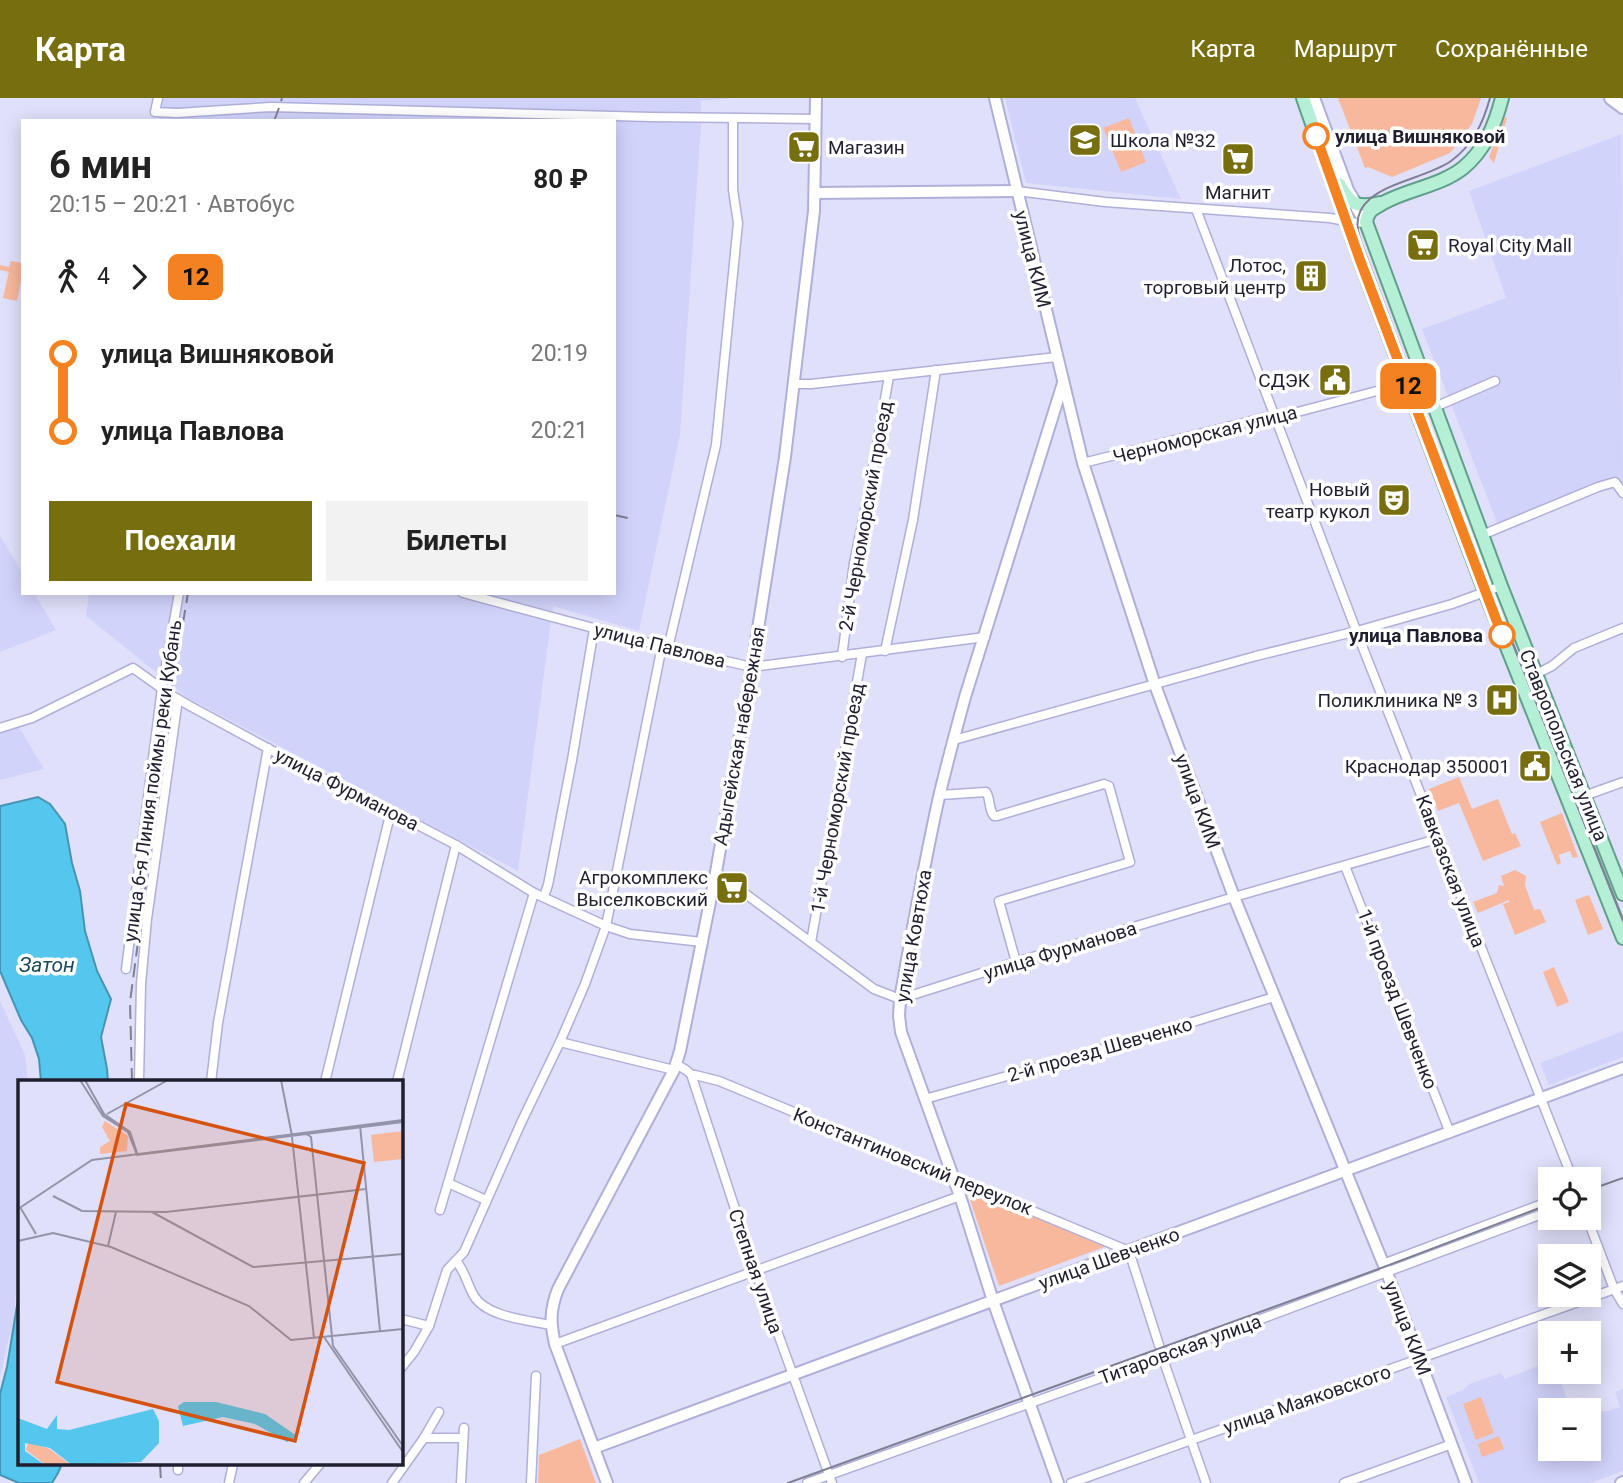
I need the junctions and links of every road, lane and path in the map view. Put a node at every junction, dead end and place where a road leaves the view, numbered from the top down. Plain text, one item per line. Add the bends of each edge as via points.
1 (158, 98) edge
2 (816, 98) edge
3 (995, 98) edge
4 (1303, 98) edge
5 (1312, 98) edge
6 (1502, 98) edge
7 (1611, 98) edge
8 (1623, 107) edge
9 (733, 118) junction
10 (816, 118) junction
11 (1316, 136) junction
12 (1017, 191) junction
13 (815, 193) junction
14 (1392, 198) junction
15 (1355, 204) junction
16 (1196, 209) junction
17 (1346, 222) junction
18 (1366, 222) junction
19 (1057, 357) junction
20 (936, 370) junction
21 (889, 376) junction
22 (1495, 381) dead end
23 (1063, 382) junction
24 (1408, 383) junction
25 (795, 384) junction
26 (1435, 407) junction
27 (1275, 418) junction
28 (1083, 463) junction
29 (1623, 493) edge
30 (1482, 535) junction
31 (1501, 586) junction
32 (1485, 592) junction
33 (179, 595) edge
34 (470, 595) edge
35 (1623, 628) edge
36 (594, 629) junction
37 (1357, 631) junction
38 (985, 637) junction
39 (665, 647) junction
40 (885, 651) junction
41 (862, 654) junction
42 (842, 657) junction
43 (752, 667) junction
44 (1536, 674) junction
45 (1155, 685) junction
46 (162, 688) junction
47 (178, 699) junction
48 (0, 728) edge
49 (954, 740) junction
50 (268, 748) junction
51 (1623, 782) edge
52 (940, 794) junction
53 (1584, 796) junction
54 (391, 811) junction
55 (1437, 839) junction
56 (456, 845) junction
57 (1345, 866) junction
58 (716, 872) junction
59 (534, 893) junction
60 (1623, 894) edge
61 (544, 896) junction
62 (1234, 897) junction
63 (606, 926) junction
64 (1623, 938) edge
65 (702, 942) junction
66 (811, 942) junction
67 (1016, 962) junction
68 (126, 969) dead end
69 (1274, 997) junction
70 (900, 999) junction
71 (560, 1042) junction
72 (675, 1067) junction
73 (1623, 1068) edge
74 (695, 1075) dead end
75 (139, 1080) edge
76 (211, 1080) edge
77 (325, 1080) edge
78 (397, 1080) edge
79 (1541, 1098) junction
80 (925, 1099) junction
81 (1450, 1133) junction
82 (1568, 1167) edge
83 (1345, 1170) junction
84 (953, 1177) junction
85 (448, 1183) junction
86 (960, 1196) junction
87 (486, 1200) junction
88 (1538, 1206) edge
89 (440, 1210) dead end
90 (1538, 1215) edge
91 (1592, 1230) edge
92 (1129, 1251) junction
93 (456, 1261) junction
94 (1385, 1268) junction
95 (755, 1270) junction
96 (1619, 1288) edge
97 (993, 1301) junction
98 (1623, 1304) edge
99 (402, 1319) edge
100 (550, 1325) junction
101 (429, 1326) junction
102 (555, 1344) junction
103 (1159, 1345) dead end
104 (1162, 1356) junction
105 (1420, 1359) junction
106 (402, 1366) edge
107 (793, 1374) junction
108 (536, 1376) dead end
109 (1030, 1403) junction
110 (439, 1412) dead end
111 (464, 1428) dead end
112 (424, 1438) junction
113 (463, 1438) junction
114 (1191, 1440) junction
115 (1452, 1444) junction
116 (594, 1448) junction
117 (318, 1466) edge
118 (830, 1479) edge
119 (304, 1483) edge
120 (392, 1483) edge
121 (461, 1483) edge
122 (531, 1483) edge
123 (607, 1483) edge
124 (807, 1483) edge
125 (1058, 1483) edge
126 (1071, 1483) edge
127 (1206, 1483) edge
128 (1344, 1483) edge
129 (1466, 1483) edge

1 - 9 street via 155,112 177,113 271,107
2 - 10 street, Адыгейская набережная
3 - 12 street, улица КИМ
4 - 11 main road, Ставропольская улица
5 - 15 main road, Ставропольская улица
6 - 14 main road via 1486,142 1465,166 1448,178
7 - 8 main road
9 - 10 street
9 - 39 street via 738,223 716,445
10 - 13 street, Адыгейская набережная
11 - 15 main road, Ставропольская улица via 1340,187
11 - 17 main road, Ставропольская улица
12 - 13 street
12 - 16 street
12 - 19 street, улица КИМ
13 - 25 street, Адыгейская набережная
14 - 15 main road
14 - 18 main road via 1371,210
15 - 18 main road, Ставропольская улица
16 - 17 street
16 - 27 street, Кавказская улица
17 - 18 street
17 - 24 main road, Ставропольская улица
18 - 26 main road, Ставропольская улица
19 - 20 street
19 - 23 street, улица КИМ
20 - 21 street
20 - 40 street via 913,520
21 - 25 street
21 - 42 street, 2-й Черноморский проезд
22 - 26 street
23 - 28 street, улица КИМ
23 - 38 street, улица Ковтюха
24 - 27 street, Черноморская улица
24 - 32 main road, Ставропольская улица
25 - 43 street, Адыгейская набережная
26 - 30 main road, Ставропольская улица
27 - 28 street, Черноморская улица via 1267,416
27 - 37 street, Кавказская улица
28 - 45 street, улица КИМ
29 - 30 street via 1615,482 1598,487
30 - 31 main road, Ставропольская улица
31 - 32 street
31 - 44 main road, Ставропольская улица
32 - 37 street
32 - 64 main road, Ставропольская улица
33 - 46 street, улица 6-я Линия поймы реки Кубань
34 - 36 street, улица Павлова
35 - 44 street via 1574,648
36 - 39 street, улица Павлова
36 - 61 street
37 - 45 street
37 - 55 street, Кавказская улица
38 - 40 street, улица Павлова
38 - 49 street, улица Ковтюха
39 - 43 street, улица Павлова
39 - 63 street
40 - 41 street, улица Павлова
41 - 42 street, улица Павлова
41 - 66 street, 1-й Черноморский проезд
42 - 43 street, улица Павлова
43 - 58 street, Адыгейская набережная
44 - 53 main road, Ставропольская улица
45 - 49 street
45 - 62 street, улица КИМ
46 - 47 street, улица Фурманова
46 - 48 street, улица Фурманова via 132,668 32,718
46 - 68 street, улица 6-я Линия поймы реки Кубань
47 - 50 street, улица Фурманова
47 - 75 street, улица 6-я Линия поймы реки Кубань via 147,919
49 - 52 street, улица Ковтюха
50 - 54 street, улица Фурманова
50 - 76 street
51 - 53 street
52 - 67 street via 986,792 991,812 998,816 1109,786 1130,862 999,901
52 - 70 street, улица Ковтюха
53 - 60 main road, Ставропольская улица
54 - 56 street, улица Фурманова
54 - 77 street
55 - 57 street, улица Фурманова
55 - 79 street, Кавказская улица
56 - 59 street, улица Фурманова
56 - 78 street
57 - 62 street, улица Фурманова
57 - 81 street, 1-й проезд Шевченко
58 - 65 street, Адыгейская набережная
58 - 66 street
59 - 61 street, улица Фурманова
59 - 85 street
61 - 63 street, улица Фурманова
62 - 67 street, улица Фурманова
62 - 69 street, улица КИМ
63 - 65 street, улица Фурманова via 630,934
63 - 71 street
65 - 72 street, Адыгейская набережная
66 - 70 street via 874,989
67 - 70 street, улица Фурманова
69 - 80 street, 2-й проезд Шевченко
69 - 83 street, улица КИМ
70 - 80 street, улица Ковтюха via 901,1031
71 - 72 street
71 - 87 street
72 - 95 street, Степная улица via 691,1074
72 - 100 street, Адыгейская набережная via 558,1289
73 - 79 street, улица Шевченко
74 - 84 street, Константиновский переулок
79 - 81 street, улица Шевченко
79 - 82 street, Кавказская улица
80 - 84 street, улица Ковтюха
81 - 83 street, улица Шевченко
83 - 92 street, улица Шевченко
83 - 94 street, улица КИМ
84 - 86 street, улица Ковтюха
84 - 92 street, Константиновский переулок
85 - 87 street
85 - 89 street
86 - 95 street
86 - 97 street, улица Ковтюха
87 - 93 street
88 - 94 street, Титаровская улица
90 - 94 street, Титаровская улица
91 - 96 street
92 - 97 street, улица Шевченко
92 - 103 street
93 - 100 street via 475,1298 495,1313
93 - 101 street via 447,1269
94 - 104 street, Титаровская улица
94 - 105 street, улица КИМ
95 - 102 street
95 - 107 street, Степная улица
96 - 98 street
96 - 105 street, улица Маяковского
97 - 107 street, улица Шевченко
97 - 109 street, улица Ковтюха
99 - 101 street
100 - 102 street, Адыгейская набережная
101 - 106 street
102 - 116 street, Адыгейская набережная
104 - 109 street, Титаровская улица
104 - 114 street
105 - 114 street, улица Маяковского
105 - 115 street, улица КИМ
107 - 116 street, улица Шевченко
107 - 118 street, Степная улица
108 - 122 street
109 - 118 street, Титаровская улица
109 - 125 street, улица Ковтюха
110 - 112 street
111 - 113 street
112 - 113 street
112 - 120 street
113 - 121 street
114 - 126 street, улица Маяковского
114 - 127 street
115 - 128 street
115 - 129 street, улица КИМ
116 - 123 street, Адыгейская набережная
117 - 119 street
118 - 124 street, Титаровская улица

